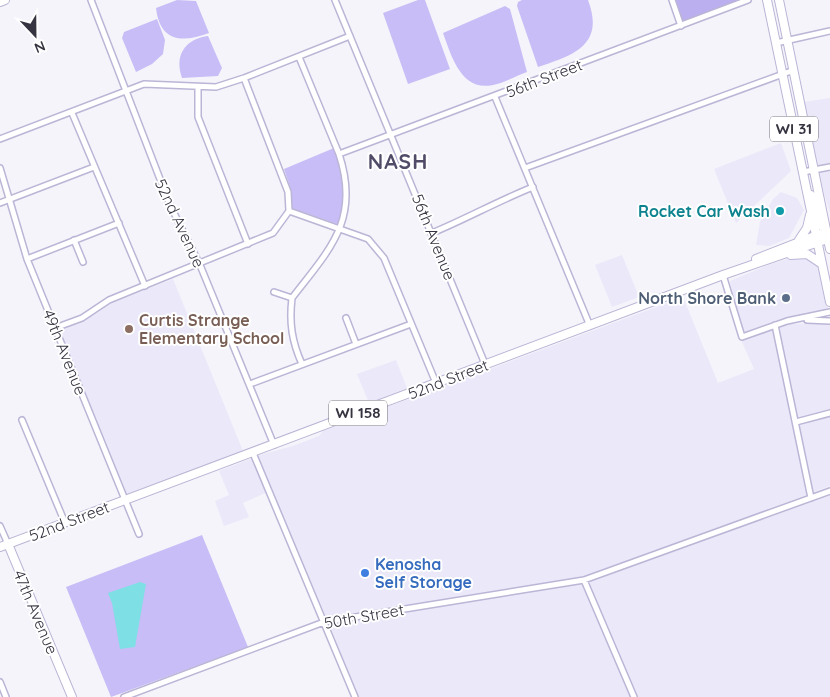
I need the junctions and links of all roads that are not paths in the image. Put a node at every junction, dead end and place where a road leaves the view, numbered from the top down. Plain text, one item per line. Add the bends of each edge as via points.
1 (4, 0) edge
2 (91, 0) edge
3 (335, 0) edge
4 (672, 0) edge
5 (748, 0) edge
6 (767, 0) edge
7 (779, 0) edge
8 (0, 2) edge
9 (681, 26) junction
10 (830, 31) edge
11 (350, 36) junction
12 (788, 40) junction
13 (776, 43) junction
14 (299, 57) junction
15 (794, 70) junction
16 (782, 75) junction
17 (244, 78) junction
18 (198, 88) junction
19 (126, 90) junction
20 (495, 96) junction
21 (72, 113) junction
22 (391, 132) junction
23 (0, 139) edge
24 (339, 154) junction
25 (830, 166) edge
26 (94, 167) junction
27 (0, 168) edge
28 (525, 168) junction
29 (814, 170) junction
30 (803, 172) junction
31 (806, 184) junction
32 (532, 187) junction
33 (10, 201) junction
34 (0, 203) edge
35 (810, 206) junction
36 (822, 208) junction
37 (289, 212) junction
38 (830, 219) edge
39 (119, 223) junction
40 (341, 228) junction
41 (432, 233) junction
42 (825, 236) edge
43 (74, 240) junction
44 (796, 243) junction
45 (248, 244) junction
46 (830, 249) edge
47 (27, 259) junction
48 (762, 261) junction
49 (83, 262) dead end
50 (822, 264) junction
51 (200, 265) junction
52 (725, 275) junction
53 (145, 286) junction
54 (274, 292) dead end
55 (292, 298) junction
56 (830, 302) edge
57 (830, 312) edge
58 (346, 318) dead end
59 (802, 319) junction
60 (830, 321) edge
61 (411, 324) junction
62 (775, 325) junction
63 (590, 326) junction
64 (55, 328) junction
65 (356, 344) junction
66 (302, 364) junction
67 (486, 364) junction
68 (436, 383) junction
69 (250, 384) junction
70 (830, 413) edge
71 (22, 420) dead end
72 (796, 422) junction
73 (274, 445) junction
74 (253, 453) junction
75 (830, 491) edge
76 (811, 498) junction
77 (126, 500) junction
78 (65, 523) junction
79 (0, 526) edge
80 (139, 534) dead end
81 (4, 546) edge
82 (584, 580) junction
83 (324, 622) junction
84 (0, 682) edge
85 (6, 697) edge
86 (72, 697) edge
87 (124, 697) edge
88 (355, 697) edge
89 (634, 697) edge

1 - 8 main road
2 - 19 street, 52nd Avenue
3 - 11 street, 56th Avenue
4 - 9 street
5 - 9 street, 56th Street
6 - 13 main road, WI 31
7 - 12 main road, WI 31
9 - 20 street, 56th Street
10 - 12 street
11 - 14 street
11 - 22 street, 56th Avenue
12 - 13 street
12 - 15 main road, WI 31
13 - 16 main road, WI 31
14 - 17 street
14 - 24 street
15 - 16 street
15 - 29 main road, WI 31
16 - 28 street
16 - 30 main road, WI 31
17 - 18 street via 216,87
17 - 37 street via 288,192
18 - 19 street via 150,84
18 - 45 street via 198,117
19 - 21 street
19 - 51 street, 52nd Avenue via 170,205
20 - 22 street, 56th Street
20 - 28 street
21 - 23 street
21 - 26 street
22 - 24 street, 56th Street
22 - 41 street, 56th Avenue
24 - 40 street via 346,195
25 - 29 street
26 - 33 street
26 - 39 street
27 - 33 street, 49th Avenue
28 - 32 street
29 - 30 street
29 - 36 main road, WI 31
30 - 31 main road, WI 31
31 - 35 main road, WI 31
31 - 42 main road
32 - 41 street
32 - 63 street
33 - 34 street
33 - 47 street, 49th Avenue
35 - 42 main road, WI 31
35 - 44 main road via 807,228
36 - 38 main road
36 - 42 main road, WI 31
37 - 40 street
37 - 45 street via 273,233
39 - 43 street
39 - 53 street
40 - 55 street via 324,257
40 - 61 street via 368,239 384,258
41 - 67 street, 56th Avenue
42 - 44 main road, 52nd Street / WI 158
42 - 46 main road, WI 31
42 - 48 main road, 52nd Street / WI 158
42 - 50 main road, WI 31
43 - 47 street
43 - 49 street
44 - 52 main road, 52nd Street / WI 158
45 - 51 street
47 - 64 street, 49th Avenue
48 - 50 main road via 800,253 812,256
48 - 52 main road, 52nd Street / WI 158
50 - 56 main road, WI 31
51 - 53 street
51 - 69 street, 52nd Avenue
52 - 62 street via 742,337
52 - 63 main road, 52nd Street / WI 158
53 - 64 street via 109,300 82,318
54 - 55 street
55 - 66 street via 291,331
57 - 59 street
58 - 65 street
59 - 60 street
59 - 62 street
61 - 65 street
61 - 68 street
62 - 72 street
63 - 67 main road, 52nd Street / WI 158
64 - 77 street, 49th Avenue
65 - 66 street
66 - 69 street
67 - 68 main road, 52nd Street / WI 158
68 - 73 main road, 52nd Street / WI 158
69 - 73 street, 52nd Avenue
70 - 72 street
71 - 78 street
72 - 76 street
73 - 74 main road, 52nd Street / WI 158
74 - 77 main road, 52nd Street / WI 158
74 - 83 street
75 - 76 street, 50th Street
76 - 82 street, 50th Street
77 - 78 main road, 52nd Street / WI 158
77 - 80 street, 49th Avenue
78 - 81 main road, 52nd Street / WI 158
79 - 81 street, 47th Avenue
81 - 86 main road, 47th Avenue
82 - 83 street, 50th Street
82 - 89 street
83 - 87 street, 50th Street
83 - 88 street
84 - 85 street

